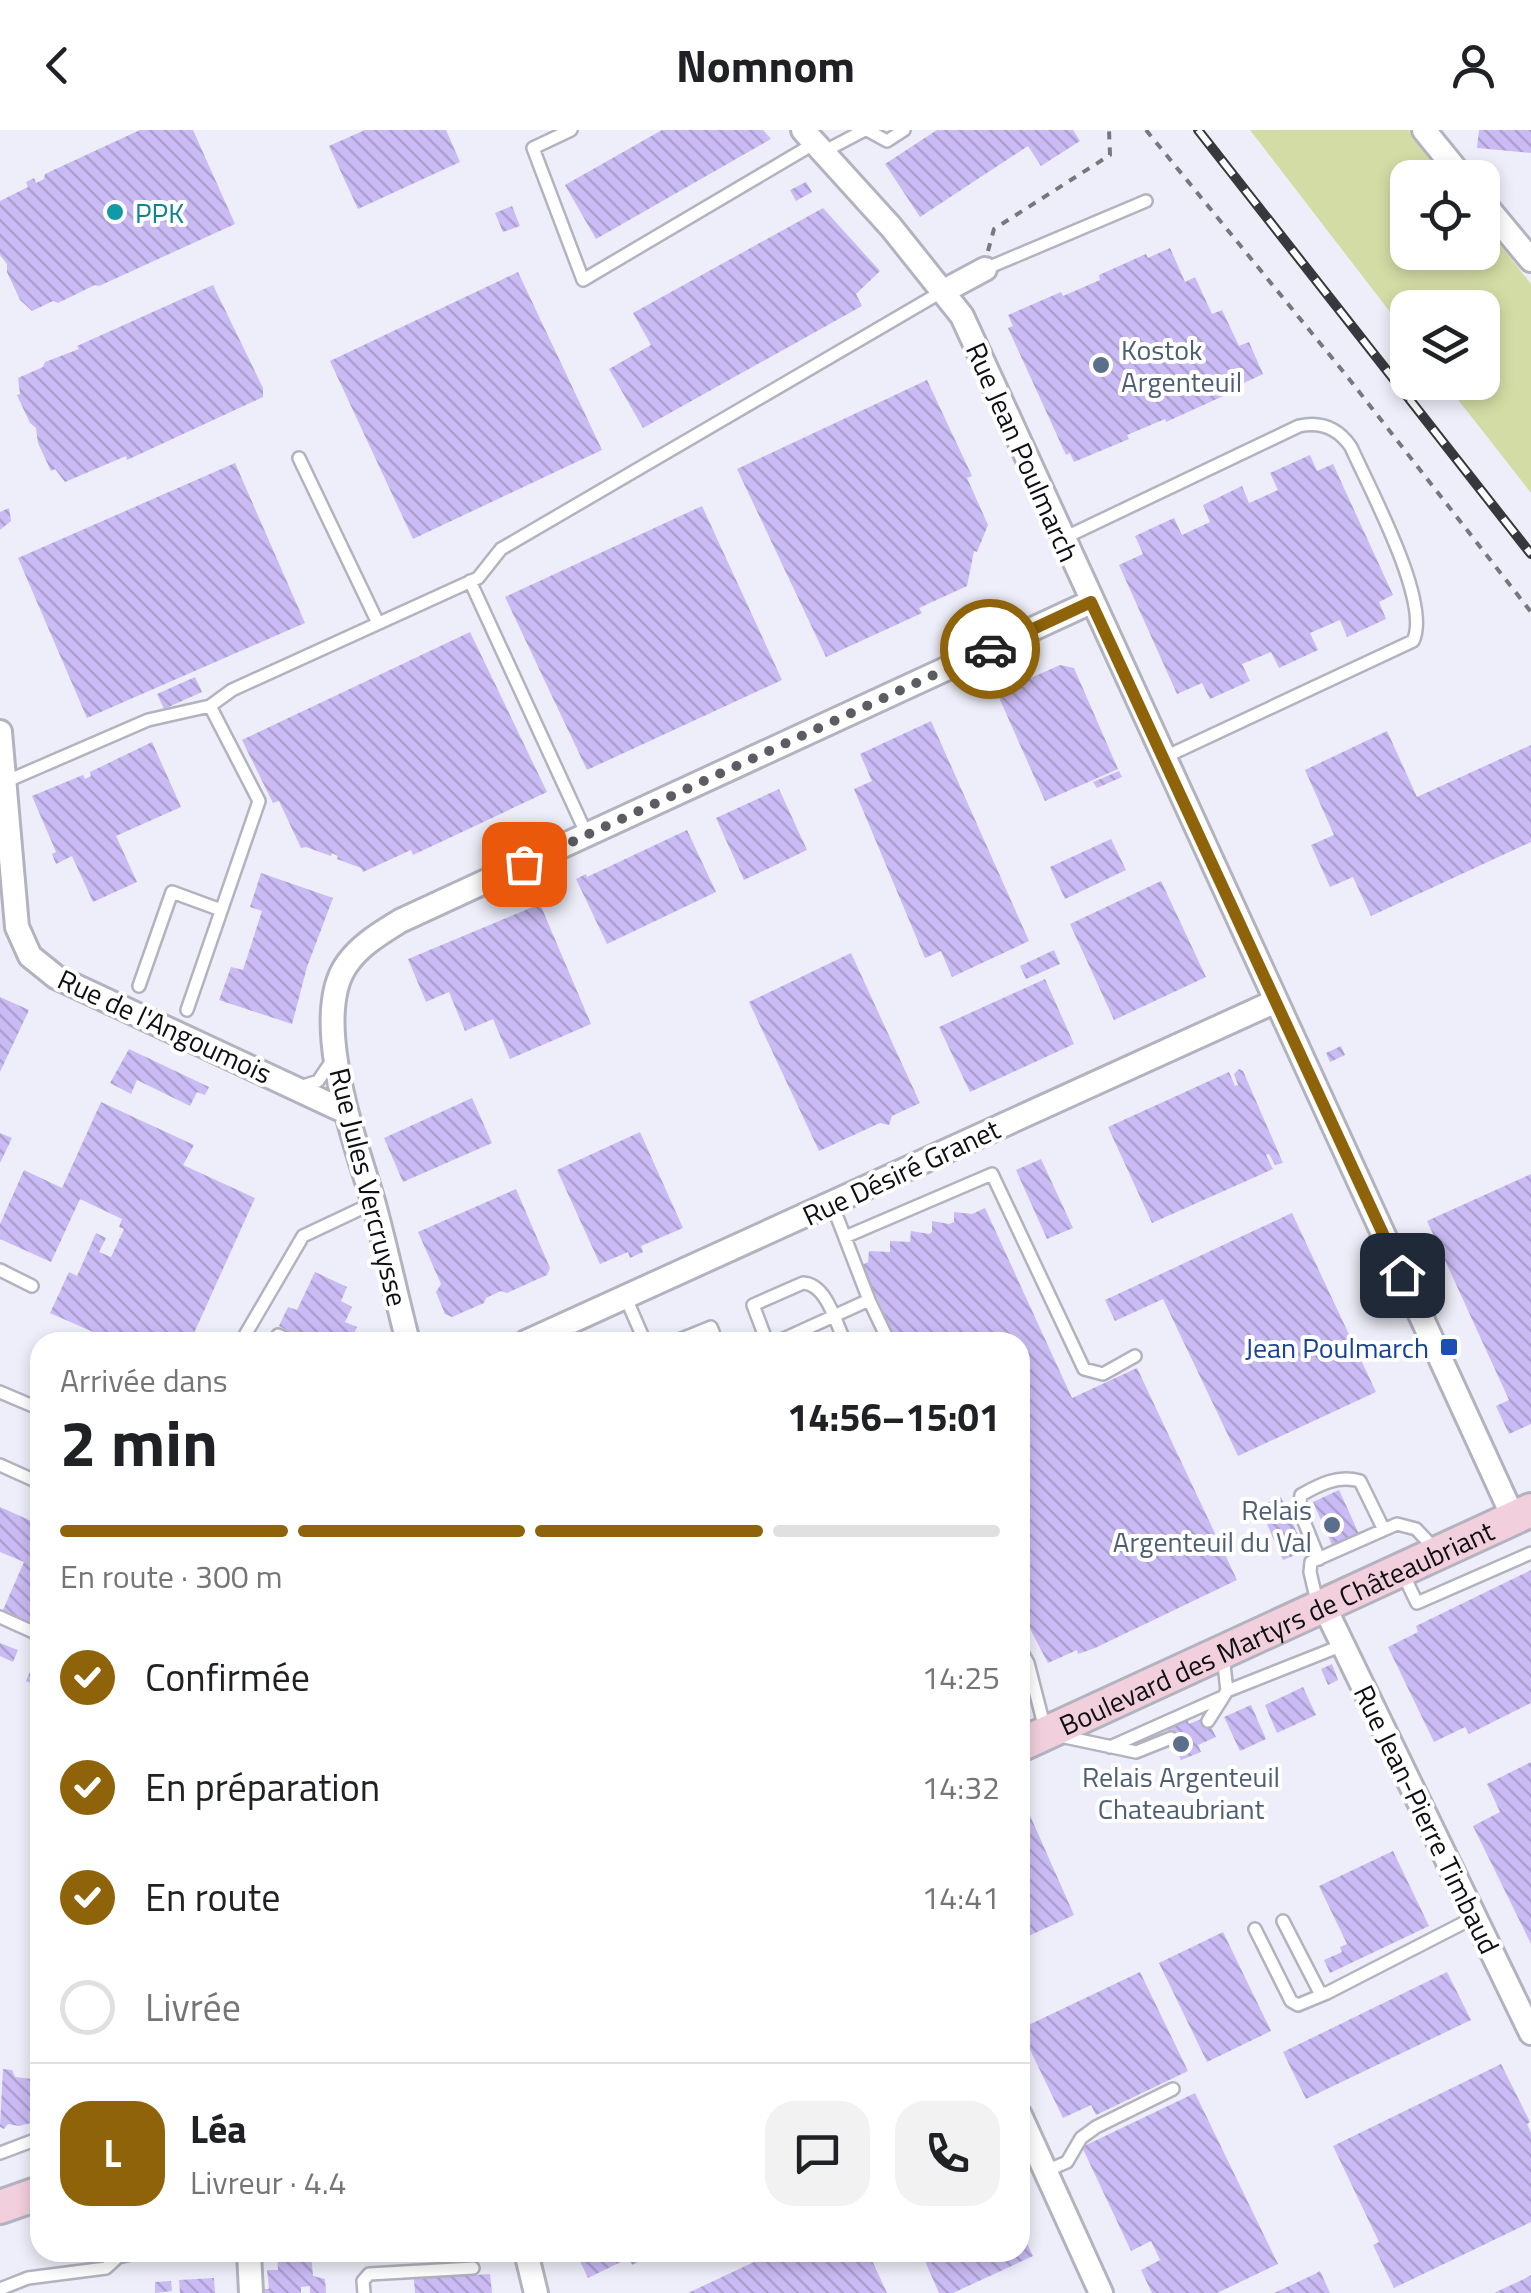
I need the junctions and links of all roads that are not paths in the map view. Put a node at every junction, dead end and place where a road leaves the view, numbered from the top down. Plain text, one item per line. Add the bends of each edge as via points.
1 (571, 130) edge
2 (866, 130) edge
3 (904, 130) edge
4 (1424, 130) edge
5 (814, 142) edge
6 (1448, 160) edge
7 (1146, 201) dead end
8 (1500, 223) edge
9 (1531, 260) edge
10 (985, 269) joint
11 (944, 291) junction
12 (299, 458) dead end
13 (1063, 539) junction
14 (470, 581) junction
15 (1091, 602) junction
16 (378, 624) junction
17 (210, 706) junction
18 (0, 732) edge
19 (1164, 758) junction
20 (5, 782) junction
21 (587, 835) junction
22 (221, 910) junction
23 (139, 986) dead end
24 (1276, 1001) junction
25 (187, 1010) dead end
26 (336, 1055) junction
27 (296, 1088) junction
28 (346, 1112) junction
29 (373, 1203) junction
30 (832, 1204) junction
31 (845, 1236) junction
32 (0, 1270) edge
33 (32, 1286) dead end
34 (626, 1296) junction
35 (868, 1300) junction
36 (834, 1318) junction
37 (247, 1332) edge
38 (405, 1332) edge
39 (548, 1332) edge
40 (641, 1332) edge
41 (764, 1332) edge
42 (801, 1332) edge
43 (840, 1332) edge
44 (884, 1332) edge
45 (1135, 1356) dead end
46 (0, 1392) edge
47 (30, 1405) edge
48 (0, 1465) edge
49 (30, 1478) edge
50 (1522, 1514) edge
51 (1383, 1528) junction
52 (1438, 1552) junction
53 (1531, 1553) edge
54 (1319, 1559) junction
55 (1400, 1568) junction
56 (1320, 1605) junction
57 (0, 1617) edge
58 (30, 1630) edge
59 (1343, 1645) junction
60 (1223, 1651) junction
61 (1030, 1693) edge
62 (1223, 1695) junction
63 (1208, 1721) dead end
64 (1171, 1738) dead end
65 (1033, 1739) edge
66 (1110, 1747) junction
67 (1474, 1917) junction
68 (1283, 1921) dead end
69 (1255, 1929) dead end
70 (1327, 1993) junction
71 (1531, 2033) edge
72 (1173, 2089) dead end
73 (1030, 2137) edge
74 (30, 2142) edge
75 (0, 2154) edge
76 (1046, 2171) junction
77 (24, 2199) edge
78 (0, 2220) edge
79 (113, 2262) edge
80 (249, 2262) edge
81 (528, 2262) edge
82 (473, 2268) dead end
83 (0, 2288) edge
84 (251, 2293) edge
85 (364, 2293) edge
86 (536, 2293) edge
87 (1102, 2293) edge

1 - 5 lane via 533,148 583,280
2 - 3 lane via 887,141
2 - 5 lane
4 - 6 street
5 - 11 street, Rue Jean Poulmarch
7 - 10 lane
8 - 9 street
10 - 11 street
11 - 13 street, Rue Jean Poulmarch via 962,316
11 - 14 lane via 501,549
12 - 16 lane
13 - 15 street, Rue Jean Poulmarch
13 - 19 lane via 1299,426 1326,426 1351,447 1415,598 1413,641
14 - 16 lane
14 - 21 lane
15 - 19 street, Rue Jean Poulmarch
15 - 21 street, Rue Jules Vercruysse
16 - 17 lane
17 - 20 lane via 148,720
17 - 22 lane via 259,801
18 - 20 street, Rue de l'Angoumois
19 - 24 street, Rue Jean Poulmarch
20 - 27 street, Rue de l'Angoumois via 17,927 30,956 56,978
21 - 26 street, Rue Jules Vercruysse via 370,939 345,965 334,996
22 - 23 lane via 172,892
22 - 25 lane
24 - 30 street, Rue Désiré Granet
24 - 50 street, Rue Jean Poulmarch
26 - 27 lane via 318,1082
26 - 28 street, Rue Jules Vercruysse
27 - 28 street, Rue de l'Angoumois
28 - 29 street, Rue Jules Vercruysse
29 - 37 lane via 303,1236
29 - 38 street, Rue Jules Vercruysse
30 - 31 lane
30 - 34 street, Rue Désiré Granet
31 - 35 lane
31 - 45 lane via 992,1174 1084,1369 1103,1374
32 - 33 lane
34 - 39 street, Rue Désiré Granet
34 - 40 lane
35 - 36 lane
35 - 44 lane
36 - 41 lane via 822,1292 803,1283 753,1305
36 - 42 lane
36 - 43 lane
46 - 47 lane
48 - 49 lane
50 - 52 main road, Boulevard des Martyrs de Châteaubriant
51 - 52 lane via 1416,1529
51 - 54 lane
51 - 54 lane via 1360,1481 1332,1480 1313,1488 1301,1496 1300,1509
52 - 55 main road, Boulevard des Martyrs de Châteaubriant
53 - 55 lane via 1417,1603
54 - 56 lane via 1309,1567
55 - 56 main road, Boulevard des Martyrs de Châteaubriant
56 - 59 street, Rue Jean-Pierre Timbaud
56 - 60 main road, Boulevard des Martyrs de Châteaubriant
57 - 58 lane
59 - 62 lane
59 - 67 street, Rue Jean-Pierre Timbaud
60 - 62 lane
60 - 65 main road, Boulevard des Martyrs de Châteaubriant
61 - 65 lane
62 - 63 lane
62 - 66 lane
64 - 66 lane via 1136,1752
65 - 66 lane
67 - 70 lane
67 - 71 street, Rue Jean-Pierre Timbaud
68 - 70 lane via 1320,1993
69 - 70 lane via 1291,2001 1298,2005
72 - 76 lane via 1096,2127 1067,2162
73 - 76 street
74 - 75 lane
76 - 87 street
77 - 78 main road
79 - 83 lane
80 - 84 street
81 - 86 street
82 - 85 lane via 369,2274

